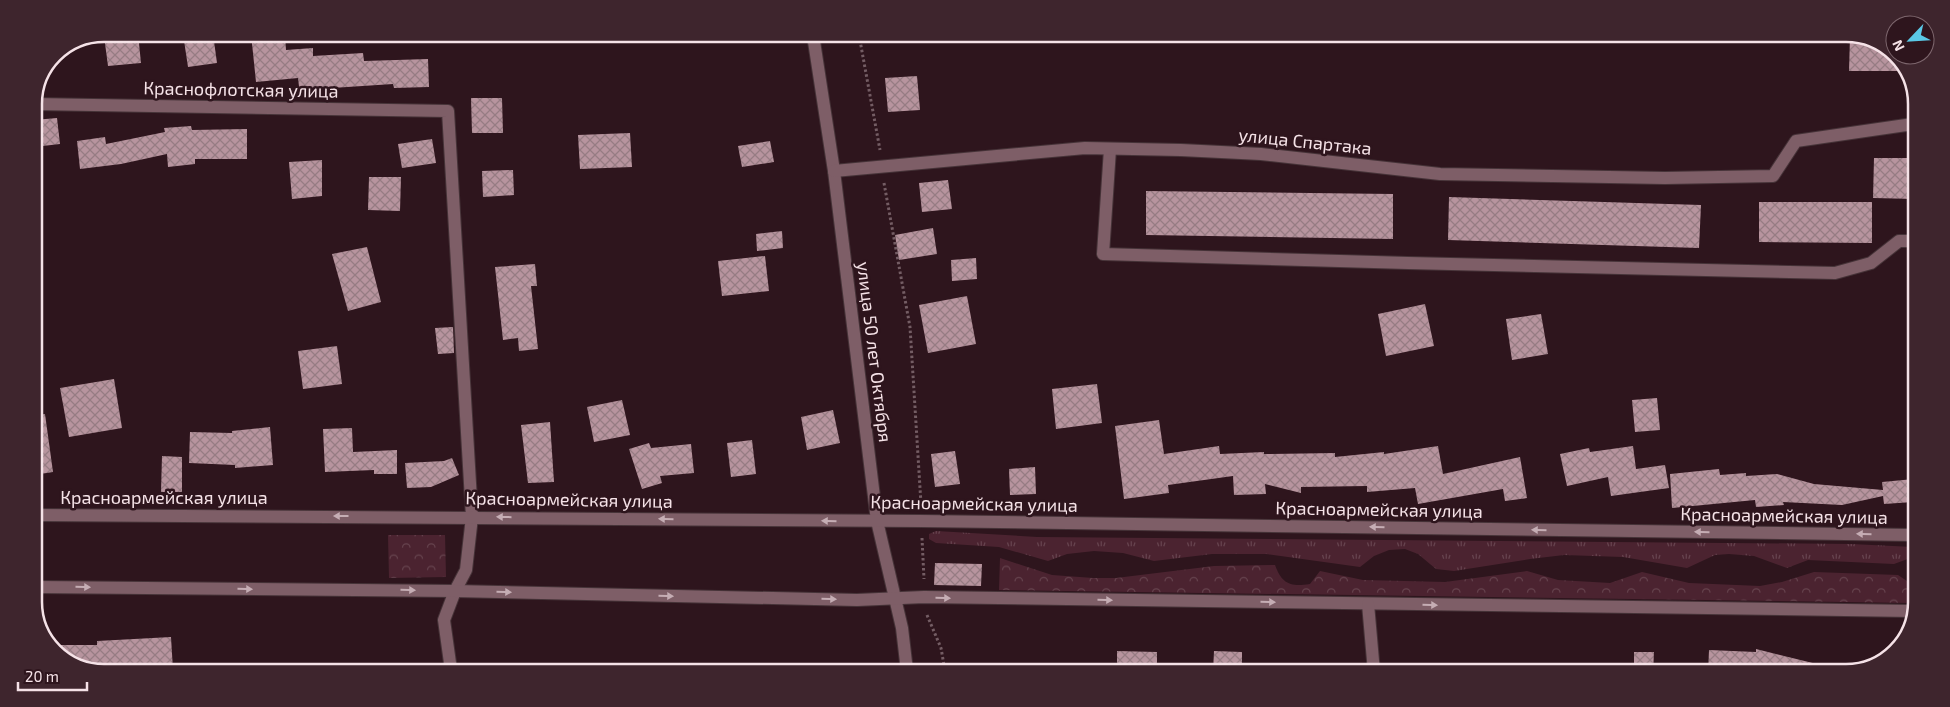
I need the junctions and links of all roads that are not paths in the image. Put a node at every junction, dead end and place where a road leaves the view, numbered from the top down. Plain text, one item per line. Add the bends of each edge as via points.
1 (814, 42) edge
2 (42, 104) edge
3 (1907, 125) edge
4 (1110, 148) junction
5 (834, 171) junction
6 (1907, 241) edge
7 (43, 515) edge
8 (472, 517) junction
9 (877, 521) junction
10 (1908, 535) edge
11 (43, 586) edge
12 (455, 590) junction
13 (894, 598) junction
14 (1368, 604) junction
15 (1907, 611) edge
16 (450, 664) edge
17 (906, 664) edge
18 (1373, 664) edge

1 - 5 street, улица 50 лет Октября
2 - 8 street, Краснофлотская улица via 448,112
3 - 4 street, улица Спартака via 1796,141 1773,176 1665,178 1440,174 1261,154
4 - 5 street, улица Спартака
4 - 6 street via 1103,254 1835,273 1871,263 1899,241
5 - 9 street, улица 50 лет Октября
8 -> 7 street, Красноармейская улица
9 -> 8 street, Красноармейская улица
8 - 12 street via 466,570
10 -> 9 street, Красноармейская улица
9 - 13 street, улица 50 лет Октября
11 -> 12 street
12 -> 13 street via 857,600
12 - 16 street via 444,620
13 -> 14 street
13 - 17 street, улица 50 лет Октября
14 -> 15 street
14 - 18 street

